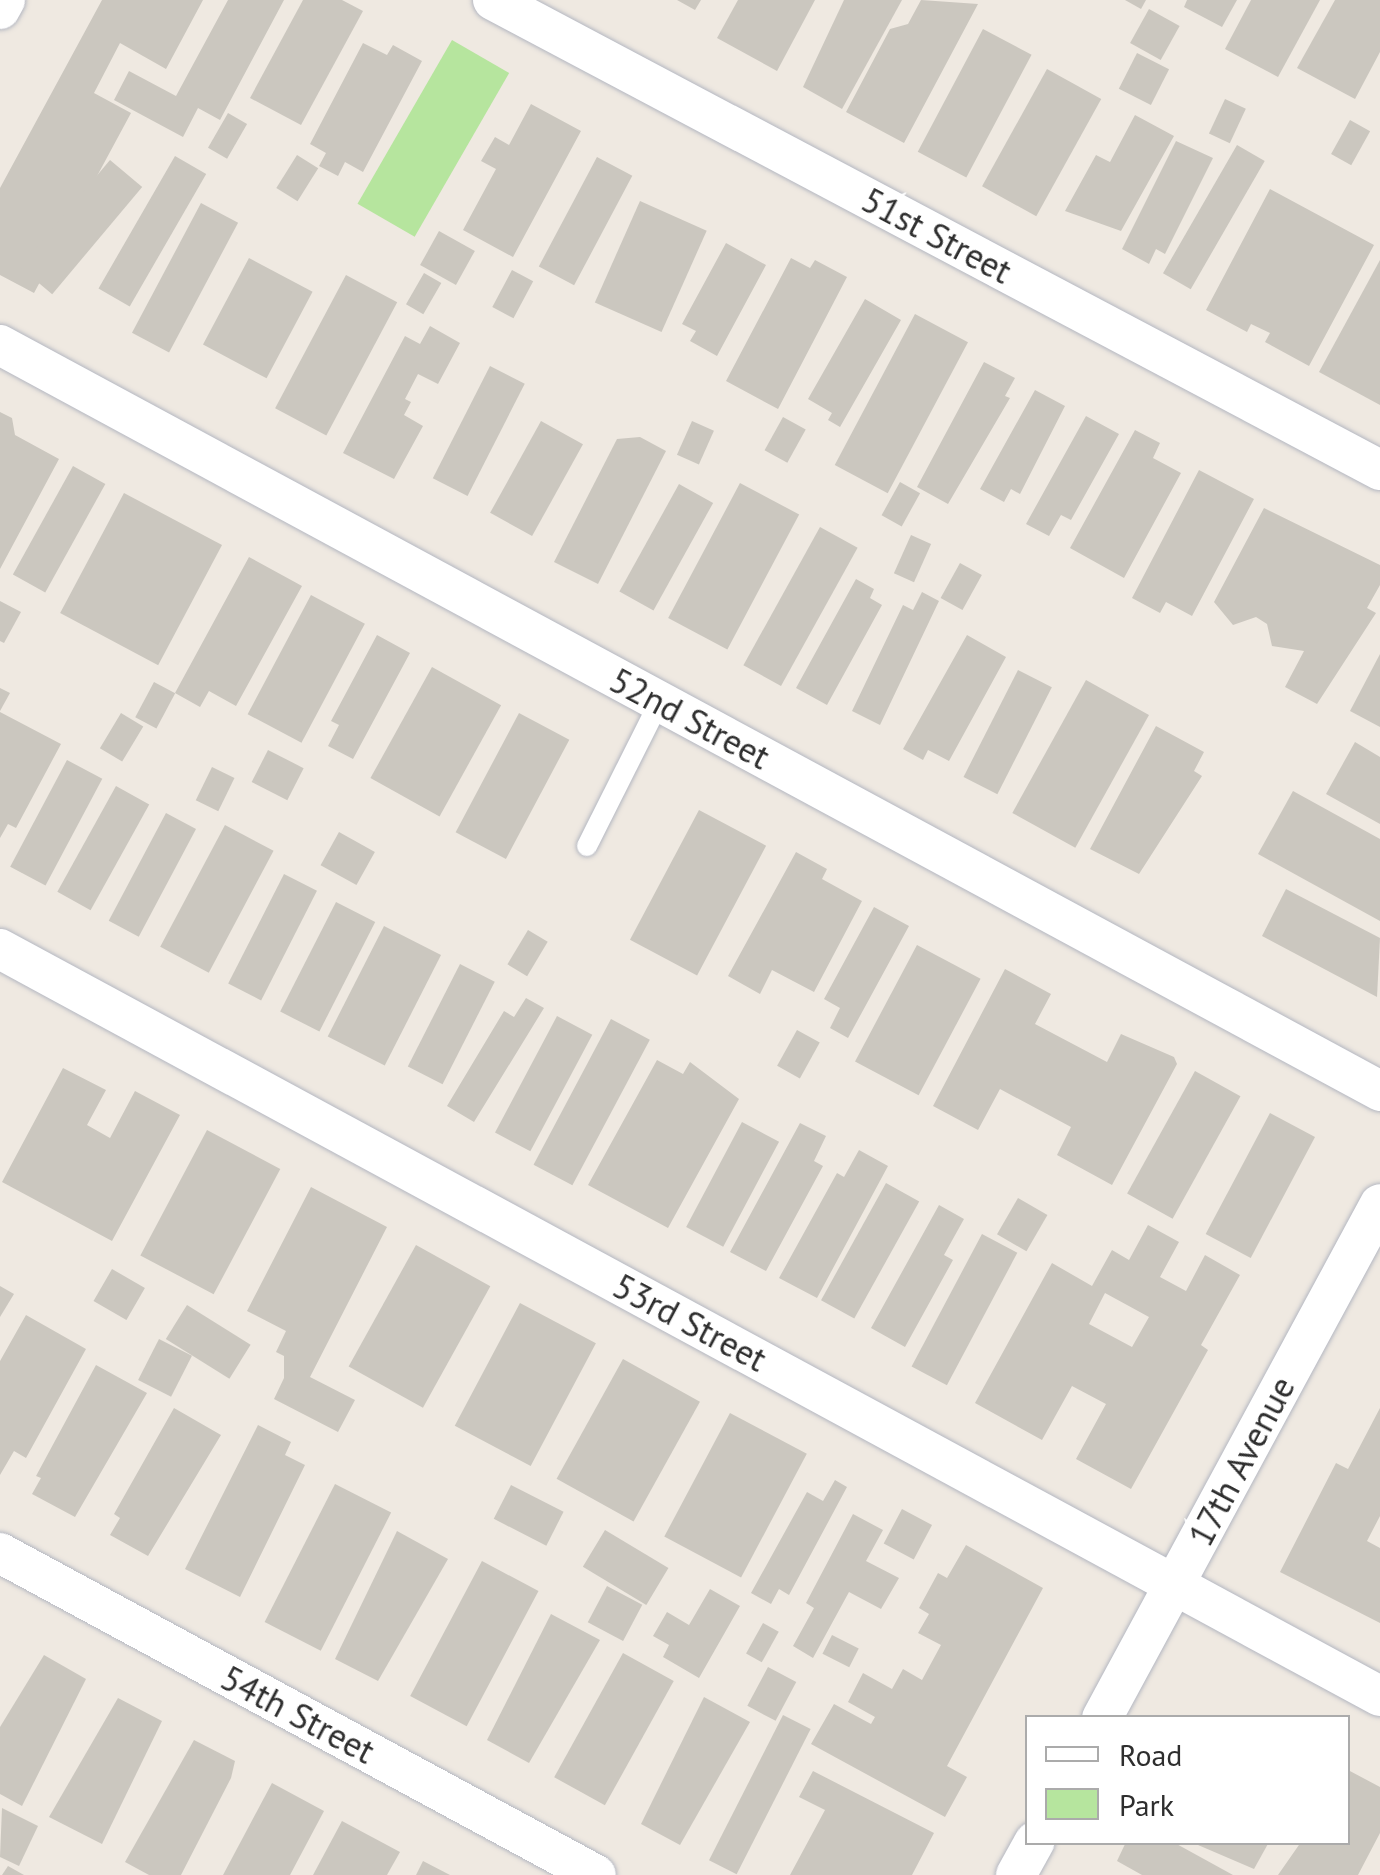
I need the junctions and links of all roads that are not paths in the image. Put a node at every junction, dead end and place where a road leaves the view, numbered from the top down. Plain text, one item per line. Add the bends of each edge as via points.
1 (5, 0) edge
2 (493, 0) edge
3 (0, 9) edge
4 (0, 345) edge
5 (1380, 470) edge
6 (660, 701) junction
7 (586, 846) dead end
8 (0, 949) edge
9 (1380, 1090) edge
10 (1380, 1204) edge
11 (0, 1553) edge
12 (1174, 1584) junction
13 (1380, 1696) edge
14 (1104, 1715) edge
15 (1032, 1845) edge
16 (596, 1875) edge
17 (1016, 1875) edge

1 - 3 street
2 - 5 street, 51st Street
4 - 6 street, 52nd Street
6 - 7 lane
6 - 9 street, 52nd Street
8 - 12 street, 53rd Street
10 - 12 street, 17th Avenue
11 - 16 street, 54th Street
12 - 13 street, 53rd Street
12 - 14 street, 17th Avenue
15 - 17 street

